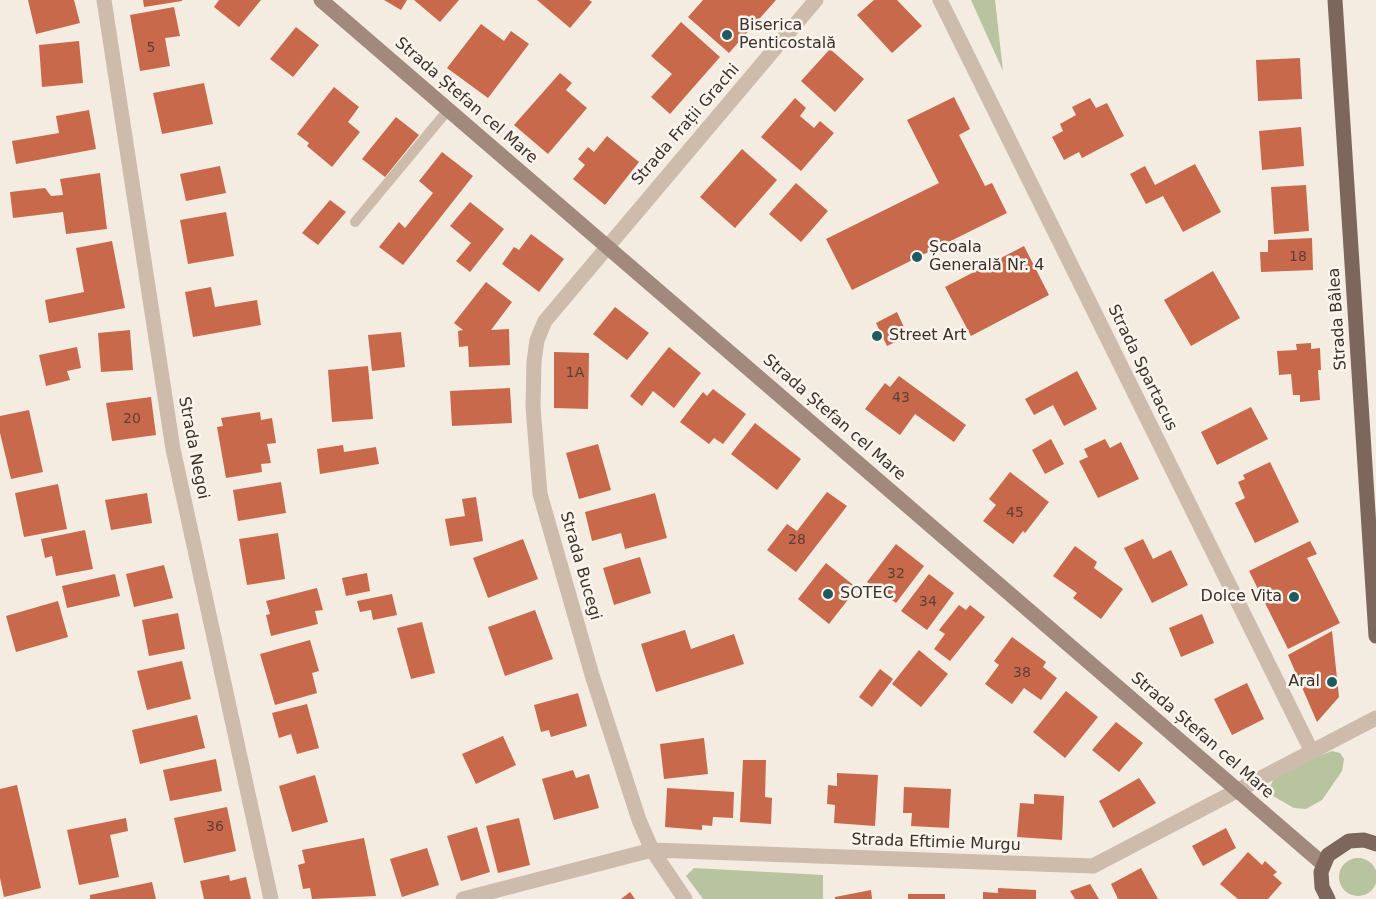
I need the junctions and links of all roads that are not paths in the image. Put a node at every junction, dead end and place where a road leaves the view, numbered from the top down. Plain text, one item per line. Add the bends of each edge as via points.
1 (105, 0) edge
2 (321, 0) edge
3 (816, 0) edge
4 (940, 0) edge
5 (1335, 0) edge
6 (448, 110) junction
7 (355, 222) dead end
8 (606, 246) junction
9 (1376, 636) edge
10 (1376, 718) edge
11 (1312, 752) junction
12 (1237, 791) junction
13 (1376, 844) edge
14 (652, 850) junction
15 (1323, 864) junction
16 (271, 899) edge
17 (463, 899) edge
18 (685, 899) edge
19 (1328, 899) edge

1 - 16 street, Strada Negoi via 173,448
2 - 6 main road, Strada Ștefan cel Mare
3 - 8 street, Strada Frații Grachi
4 - 11 street, Strada Spartacus
5 - 9 main road, Strada Bâlea
6 - 7 lane
6 - 8 main road, Strada Ștefan cel Mare
8 - 12 main road, Strada Ștefan cel Mare
8 - 14 street, Strada Bucegi via 545,321 537,340 533,407 540,494 592,675
10 - 11 street, Strada Eftimie Murgu
11 - 12 street, Strada Eftimie Murgu
12 - 14 street, Strada Eftimie Murgu via 1093,866
12 - 15 main road, Strada Ștefan cel Mare
13 - 15 main road via 1349,841 1336,847
14 - 17 street, Strada Eftimie Murgu
14 - 18 street, Strada Bucegi
15 - 19 main road via 1322,887

